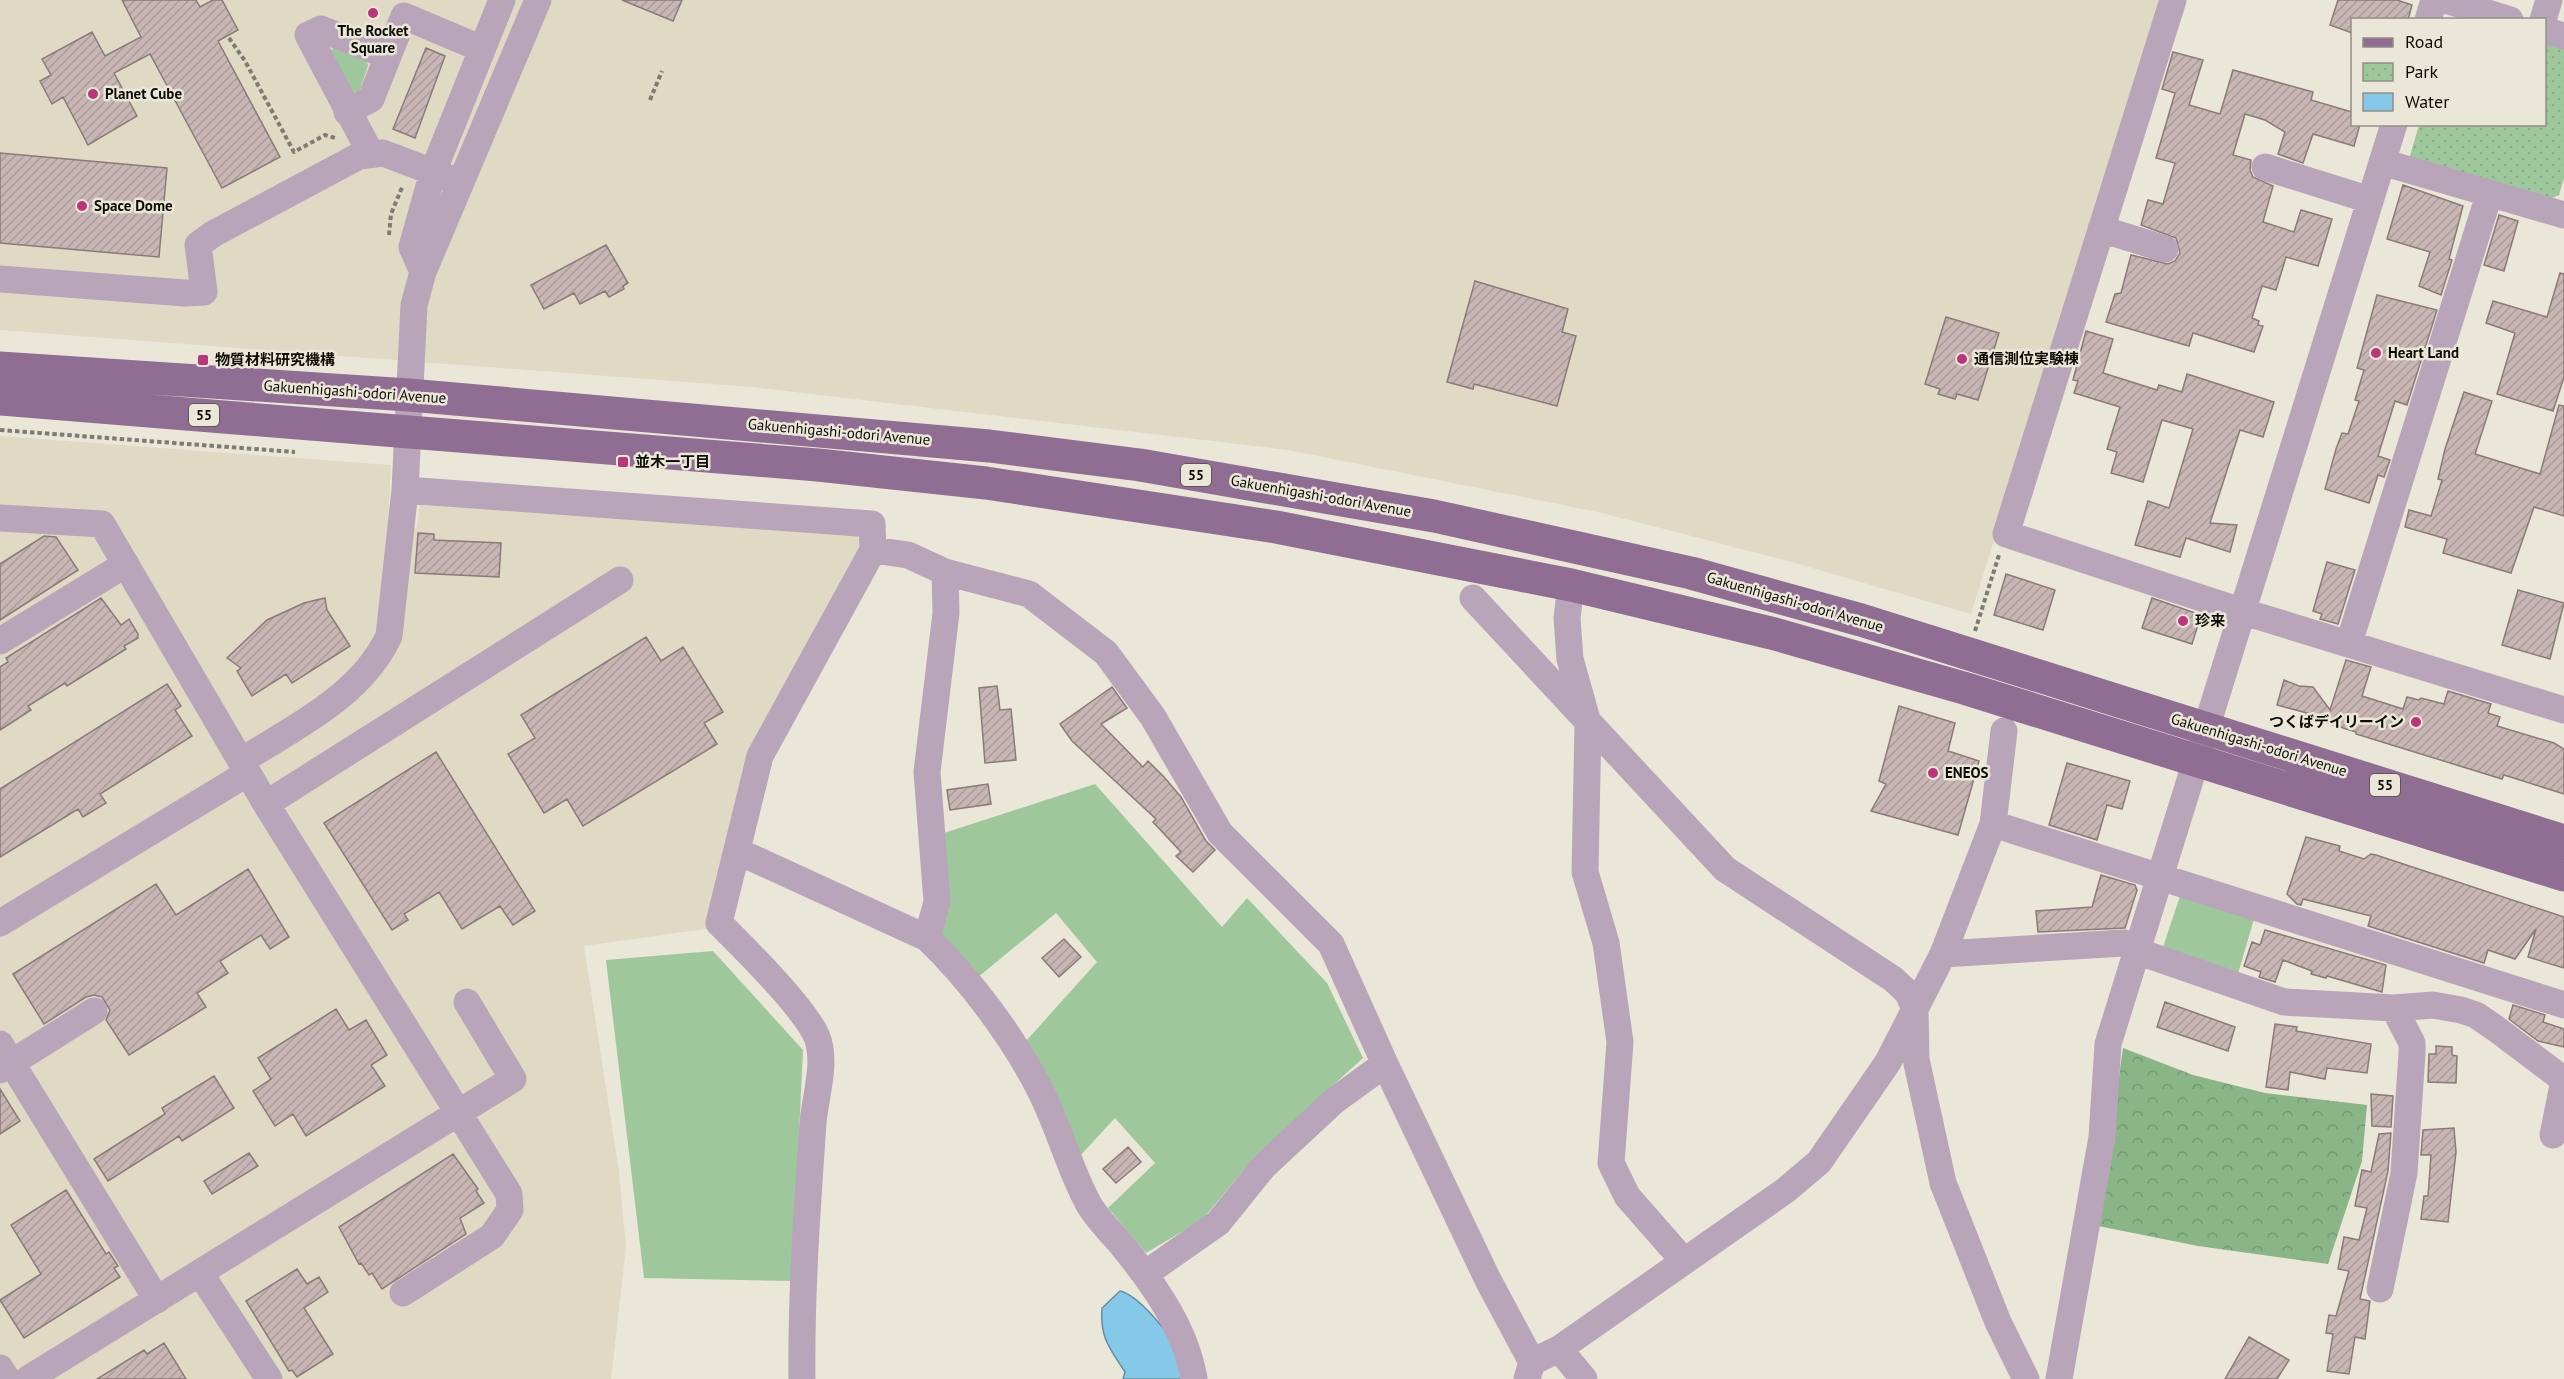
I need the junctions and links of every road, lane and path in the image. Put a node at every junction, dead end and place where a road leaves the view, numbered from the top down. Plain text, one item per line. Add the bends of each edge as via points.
1 (502, 0) edge
2 (538, 0) edge
3 (2173, 0) edge
4 (2433, 0) edge
5 (2446, 0) edge
6 (2549, 0) edge
7 (2428, 18) edge
8 (2504, 18) edge
9 (2544, 18) edge
10 (2546, 31) edge
11 (2564, 36) edge
12 (229, 38) dead end
13 (482, 49) junction
14 (388, 56) junction
15 (662, 70) dead end
16 (650, 100) dead end
17 (347, 112) junction
18 (2393, 126) edge
19 (338, 141) dead end
20 (371, 154) junction
21 (2382, 162) junction
22 (2265, 167) dead end
23 (433, 171) junction
24 (405, 180) dead end
25 (462, 183) junction
26 (2489, 195) junction
27 (2370, 200) junction
28 (2564, 215) edge
29 (2101, 229) junction
30 (390, 240) dead end
31 (2165, 249) dead end
32 (423, 272) junction
33 (0, 279) edge
34 (0, 368) edge
35 (409, 395) junction
36 (0, 399) edge
37 (0, 430) edge
38 (408, 431) junction
39 (305, 453) dead end
40 (405, 490) junction
41 (0, 518) edge
42 (2006, 534) junction
43 (873, 550) junction
44 (126, 564) junction
45 (945, 572) junction
46 (620, 580) dead end
47 (1571, 585) junction
48 (1473, 598) dead end
49 (2244, 612) junction
50 (0, 641) edge
51 (2349, 643) junction
52 (1967, 652) junction
53 (2564, 710) edge
54 (1588, 723) junction
55 (2206, 729) junction
56 (2004, 731) dead end
57 (2195, 760) junction
58 (244, 767) junction
59 (266, 804) junction
60 (1993, 824) junction
61 (2564, 841) edge
62 (737, 851) junction
63 (2564, 875) edge
64 (2160, 876) junction
65 (0, 923) edge
66 (927, 938) junction
67 (2137, 949) junction
68 (1943, 954) junction
69 (467, 1002) dead end
70 (2564, 1005) edge
71 (2394, 1008) junction
72 (1915, 1009) junction
73 (94, 1011) dead end
74 (4, 1059) edge
75 (1385, 1064) junction
76 (2564, 1080) edge
77 (458, 1113) junction
78 (2553, 1135) dead end
79 (1683, 1260) junction
80 (200, 1273) junction
81 (1145, 1274) junction
82 (2380, 1289) dead end
83 (403, 1293) dead end
84 (157, 1300) junction
85 (1559, 1348) junction
86 (0, 1368) edge
87 (1529, 1371) edge
88 (7, 1379) edge
89 (28, 1379) edge
90 (269, 1379) edge
91 (802, 1379) edge
92 (1194, 1379) edge
93 (1584, 1379) edge
94 (2026, 1379) edge
95 (2059, 1379) edge

1 - 13 street
2 - 25 street
3 - 29 street
4 - 7 street
5 - 8 street
6 - 9 street
10 - 11 street
12 - 19 path via 294,152 325,135
13 - 14 street via 404,16
13 - 23 street
14 - 17 street via 371,99
14 - 17 street via 321,29 308,35
15 - 16 path
17 - 20 street
18 - 21 street
20 - 23 street via 396,156
20 - 33 street via 359,156 198,245 204,292
21 - 26 street
21 - 27 street
22 - 27 street
23 - 25 street
23 - 32 street via 412,247
24 - 30 path via 391,214
25 - 32 street
26 - 28 street
26 - 51 street
27 - 49 street
29 - 31 street
29 - 42 street
32 - 35 street via 414,305
34 - 35 main road, Gakuenhigashi-odori Avenue / 55
35 - 38 street
35 - 52 main road, Gakuenhigashi-odori Avenue / 55 via 885,436 1140,465 1434,516 1602,553 1702,576
36 - 38 main road, 55
37 - 39 path
38 - 40 street
38 - 47 main road, 55 via 986,483 1276,527
40 - 43 street via 872,524
40 - 58 street via 389,636 379,657 321,712
41 - 44 street via 102,524
42 - 49 street
42 - 52 path
43 - 45 street via 908,555
43 - 62 street via 760,756
44 - 50 street
44 - 58 street
45 - 66 street via 946,613 927,772 937,902
45 - 75 street via 1029,594 1106,654 1153,717 1220,833 1331,944
46 - 59 street
47 - 54 street via 1567,618 1570,659
47 - 57 main road, 55 via 1797,640 1967,688
48 - 54 street
49 - 51 street
49 - 55 street
51 - 53 street
52 - 55 main road, Gakuenhigashi-odori Avenue / 55
54 - 72 street via 1725,869 1893,979 1908,993
54 - 79 street via 1585,872 1606,942 1620,1042 1611,1164 1627,1196
55 - 57 street
55 - 61 main road, Gakuenhigashi-odori Avenue / 55
56 - 60 street
57 - 63 main road, 55
57 - 64 street
58 - 59 street
58 - 65 street
59 - 77 street
60 - 64 street
60 - 68 street
62 - 66 street
62 - 91 street via 719,923 803,1015 817,1038 821,1057 801,1303
64 - 67 street
64 - 70 street
66 - 81 street via 947,957 1004,1032 1039,1088 1088,1203
67 - 68 street via 2124,943
67 - 71 street via 2284,1002
67 - 95 street via 2108,1044 2102,1137
68 - 72 street
69 - 77 street via 513,1079
71 - 76 street via 2433,1005 2476,1015
71 - 82 street via 2412,1043 2412,1053 2404,1173
72 - 79 street via 1888,1062 1819,1162 1786,1190
72 - 94 street via 1916,1059 1942,1183 1998,1322
73 - 74 street
74 - 84 street
75 - 81 street via 1334,1101 1264,1166 1218,1223
75 - 87 street
76 - 78 street
77 - 80 street
77 - 83 street via 509,1194 510,1210 492,1236
79 - 85 street
80 - 84 street
80 - 90 street
81 - 92 street via 1178,1329
84 - 89 street
85 - 87 street
85 - 93 street
86 - 88 street

